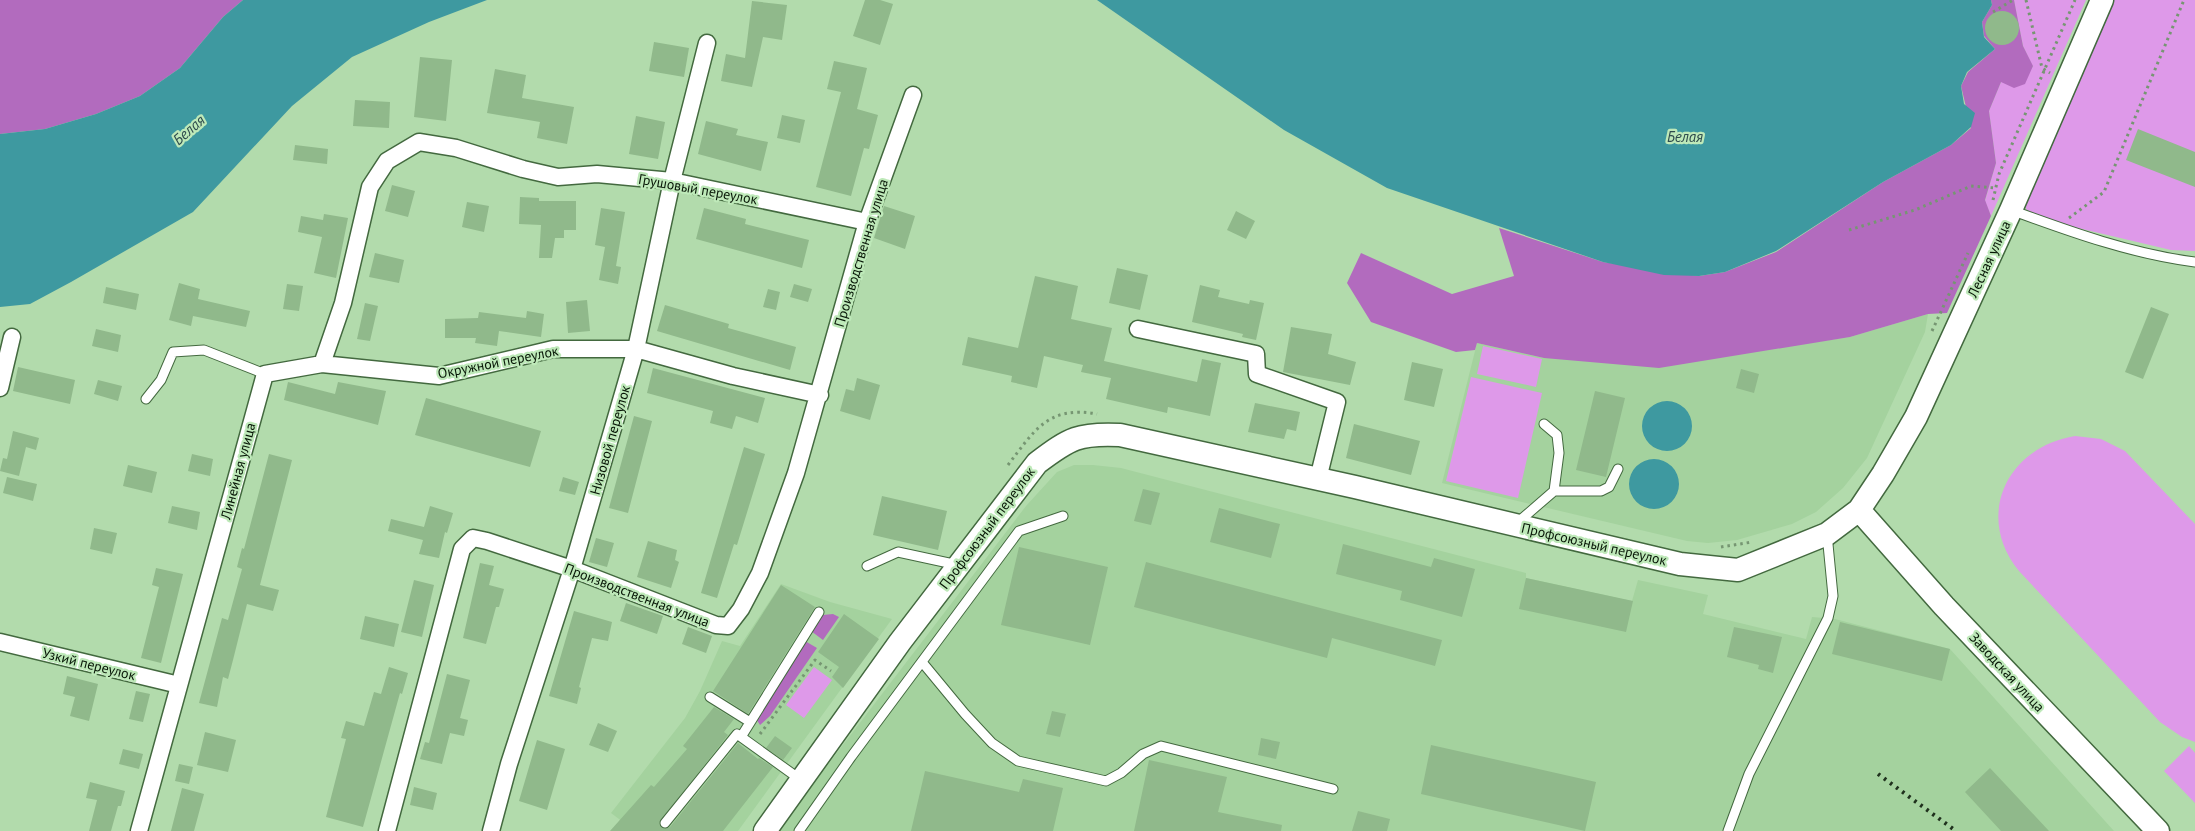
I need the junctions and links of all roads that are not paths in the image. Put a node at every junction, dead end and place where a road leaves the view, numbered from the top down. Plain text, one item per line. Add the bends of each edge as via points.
1 (2102, 0) edge
2 (707, 43) dead end
3 (913, 95) dead end
4 (672, 181) junction
5 (2002, 207) junction
6 (867, 222) junction
7 (2195, 262) edge
8 (1138, 329) dead end
9 (12, 338) dead end
10 (636, 349) junction
11 (322, 364) junction
12 (265, 374) junction
13 (0, 388) edge
14 (820, 395) junction
15 (146, 399) dead end
16 (1544, 424) dead end
17 (1618, 468) dead end
18 (1318, 479) junction
19 (1554, 491) junction
20 (1859, 510) junction
21 (1063, 516) dead end
22 (1516, 525) junction
23 (1827, 534) junction
24 (867, 566) dead end
25 (958, 566) junction
26 (572, 569) junction
27 (819, 612) dead end
28 (0, 642) edge
29 (922, 662) junction
30 (179, 685) junction
31 (710, 697) dead end
32 (750, 722) junction
33 (740, 737) junction
34 (801, 780) junction
35 (1333, 789) dead end
36 (665, 822) dead end
37 (139, 831) edge
38 (387, 831) edge
39 (491, 831) edge
40 (765, 831) edge
41 (799, 831) edge
42 (1728, 831) edge
43 (2158, 831) edge

1 - 5 main road, Лесная улица via 2066,83
2 - 4 street, Низовой переулок
3 - 6 street, Производственная улица
4 - 6 street, Грушовый переулок
4 - 10 street, Низовой переулок
4 - 11 street, Грушовый переулок via 597,174 558,177 456,148 419,142 387,161 370,187 343,303
5 - 7 lane via 2166,259
5 - 20 main road, Лесная улица via 1916,417
6 - 14 street, Производственная улица
8 - 18 street via 1256,354 1257,374 1337,402
9 - 13 street
10 - 11 street, Окружной переулок via 553,349 440,376
10 - 14 street, Окружной переулок
10 - 26 street, Низовой переулок
11 - 12 street
12 - 15 lane via 204,350 173,352 161,380
12 - 30 street, Линейная улица
14 - 26 street, Производственная улица via 760,573 728,626 716,625
16 - 19 lane via 1557,435 1559,453
17 - 19 lane via 1610,487 1601,491
18 - 22 main road, Профсоюзный переулок
18 - 25 main road, Профсоюзный переулок via 1120,435 1092,434 1063,443 1037,462
19 - 22 lane
20 - 23 main road, Профсоюзный переулок
20 - 43 main road, Заводская улица via 1944,606
21 - 29 lane via 1019,531
22 - 23 main road, Профсоюзный переулок via 1680,564 1738,570
23 - 42 lane via 1833,596 1828,618 1749,774
24 - 25 lane via 898,552
25 - 34 main road, Профсоюзный переулок
26 - 38 street, Производственная улица via 473,538 462,549
26 - 39 street, Низовой переулок via 509,764
27 - 32 lane
28 - 30 street, Узкий переулок
29 - 35 lane via 992,743 1018,762 1106,781 1143,754 1161,746
29 - 41 lane
30 - 37 street, Линейная улица
31 - 32 lane
32 - 33 lane
33 - 34 lane
33 - 36 lane via 736,734
34 - 40 main road, Профсоюзный переулок

